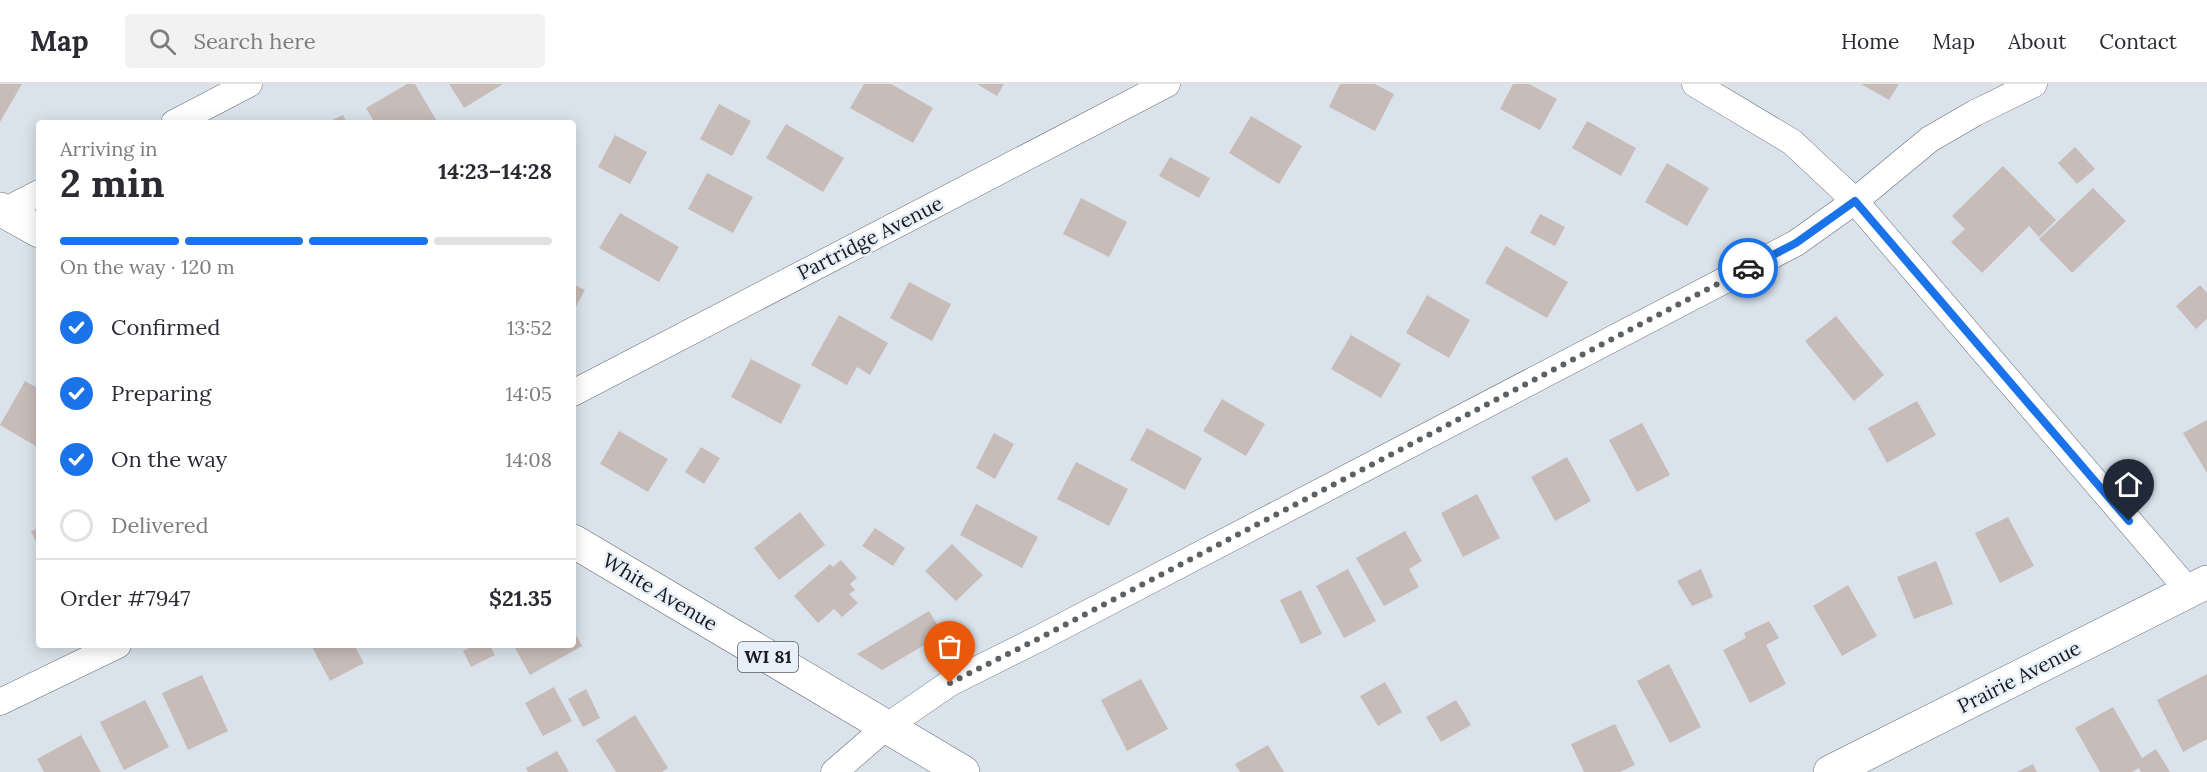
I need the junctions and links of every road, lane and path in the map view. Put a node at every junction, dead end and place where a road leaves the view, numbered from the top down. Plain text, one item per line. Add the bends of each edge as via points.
1 (249, 84) edge
2 (1167, 84) edge
3 (1695, 84) edge
4 (2034, 84) edge
5 (180, 120) edge
6 (36, 194) edge
7 (1855, 201) junction
8 (2, 210) edge
9 (36, 229) edge
10 (576, 391) edge
11 (576, 543) edge
12 (2198, 586) edge
13 (112, 648) edge
14 (0, 702) edge
15 (886, 727) junction
16 (834, 772) edge
17 (963, 772) edge
18 (1830, 772) edge

1 - 5 street
2 - 10 street, Partridge Avenue
3 - 7 street via 1792,142
4 - 7 street via 1930,139
6 - 8 street
7 - 12 street
7 - 15 street via 1796,243 950,683
8 - 9 main road
11 - 15 main road, White Avenue / WI 81
12 - 18 main road, Prairie Avenue
13 - 14 street
15 - 16 street
15 - 17 main road, White Avenue / WI 81

